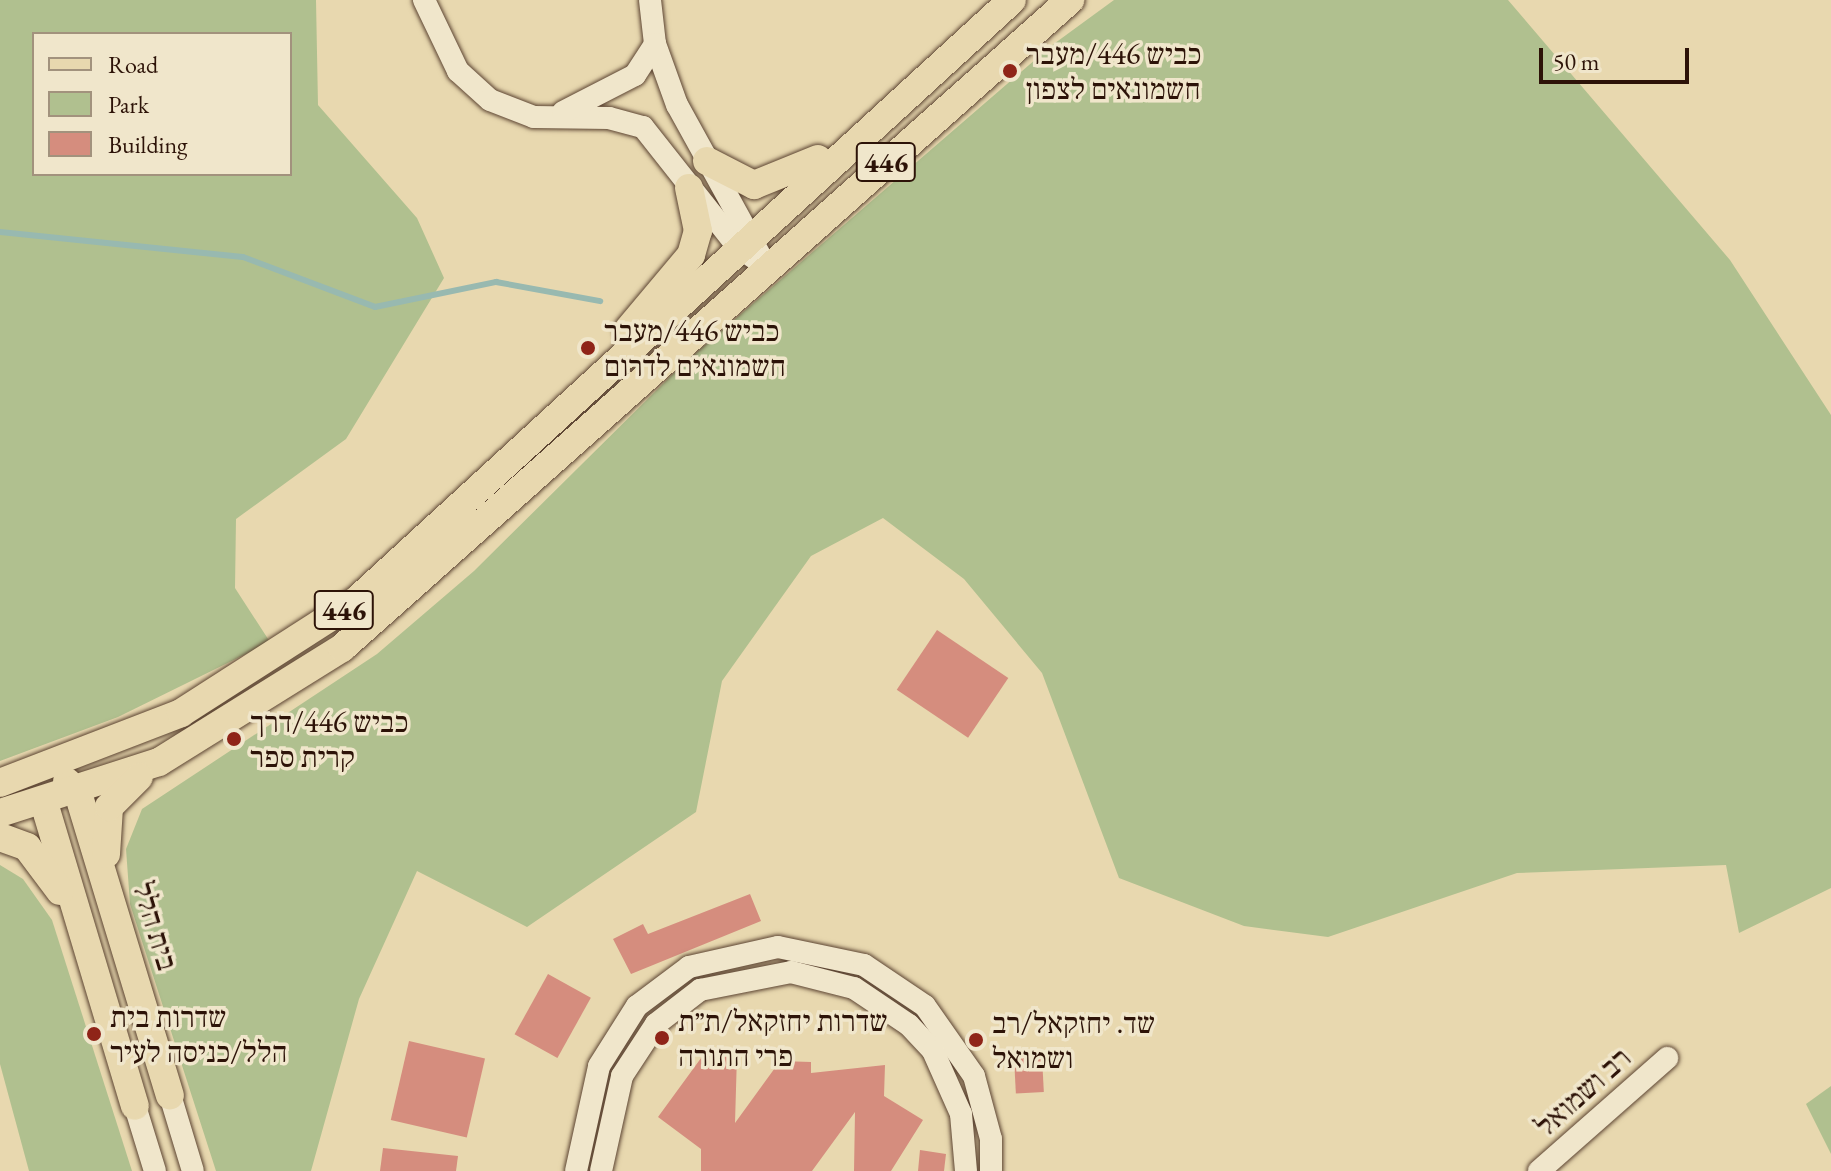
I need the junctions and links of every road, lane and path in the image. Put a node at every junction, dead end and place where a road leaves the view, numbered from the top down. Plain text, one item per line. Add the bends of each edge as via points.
1 (424, 0) edge
2 (650, 0) edge
3 (1012, 0) edge
4 (1021, 0) edge
5 (1070, 0) edge
6 (996, 6) edge
7 (965, 41) junction
8 (655, 44) junction
9 (546, 117) junction
10 (861, 135) junction
11 (707, 161) junction
12 (689, 188) junction
13 (745, 239) junction
14 (766, 266) junction
15 (552, 425) junction
16 (159, 762) junction
17 (52, 767) junction
18 (0, 783) edge
19 (78, 793) junction
20 (44, 803) junction
21 (0, 813) edge
22 (0, 837) edge
23 (109, 894) junction
24 (778, 947) junction
25 (92, 966) junction
26 (778, 973) junction
27 (1667, 1058) dead end
28 (170, 1095) joint
29 (135, 1106) joint
30 (155, 1171) edge
31 (193, 1171) edge
32 (576, 1171) edge
33 (601, 1171) edge
34 (966, 1171) edge
35 (991, 1171) edge
36 (1539, 1171) edge

1 - 9 street via 448,54 475,88 510,110
2 - 8 street
3 - 7 main road, 446
4 - 7 main road, 446
5 - 14 main road, 446
6 - 7 main road, 446
7 - 10 main road, 446
8 - 9 street via 644,66 612,90
8 - 11 street
9 - 12 street via 609,118 643,127
10 - 11 main road via 779,180 754,185
10 - 13 main road, 446
11 - 13 street
12 - 13 street
12 - 15 main road via 698,231 691,255
13 - 14 street
13 - 15 main road, 446
14 - 16 main road, 446 via 387,613 298,679
15 - 17 main road, 446 via 429,540 313,633 181,713
16 - 19 main road, 446
16 - 23 main road via 107,813
17 - 18 main road, 446
17 - 19 main road
17 - 20 main road
19 - 20 main road, 446
19 - 23 main road, בית הלל
20 - 21 main road, 446
20 - 25 main road
22 - 25 main road via 44,864
23 - 28 main road, בית הלל
24 - 26 street
24 - 32 street via 689,967 637,1006 599,1066
24 - 35 street via 864,965 925,1006 974,1076 991,1139
25 - 29 main road
26 - 33 street via 700,990 656,1024 622,1076
26 - 34 street via 854,988 909,1025 951,1086
27 - 36 street, רב ושמואל
28 - 31 street, בית הלל
29 - 30 street

